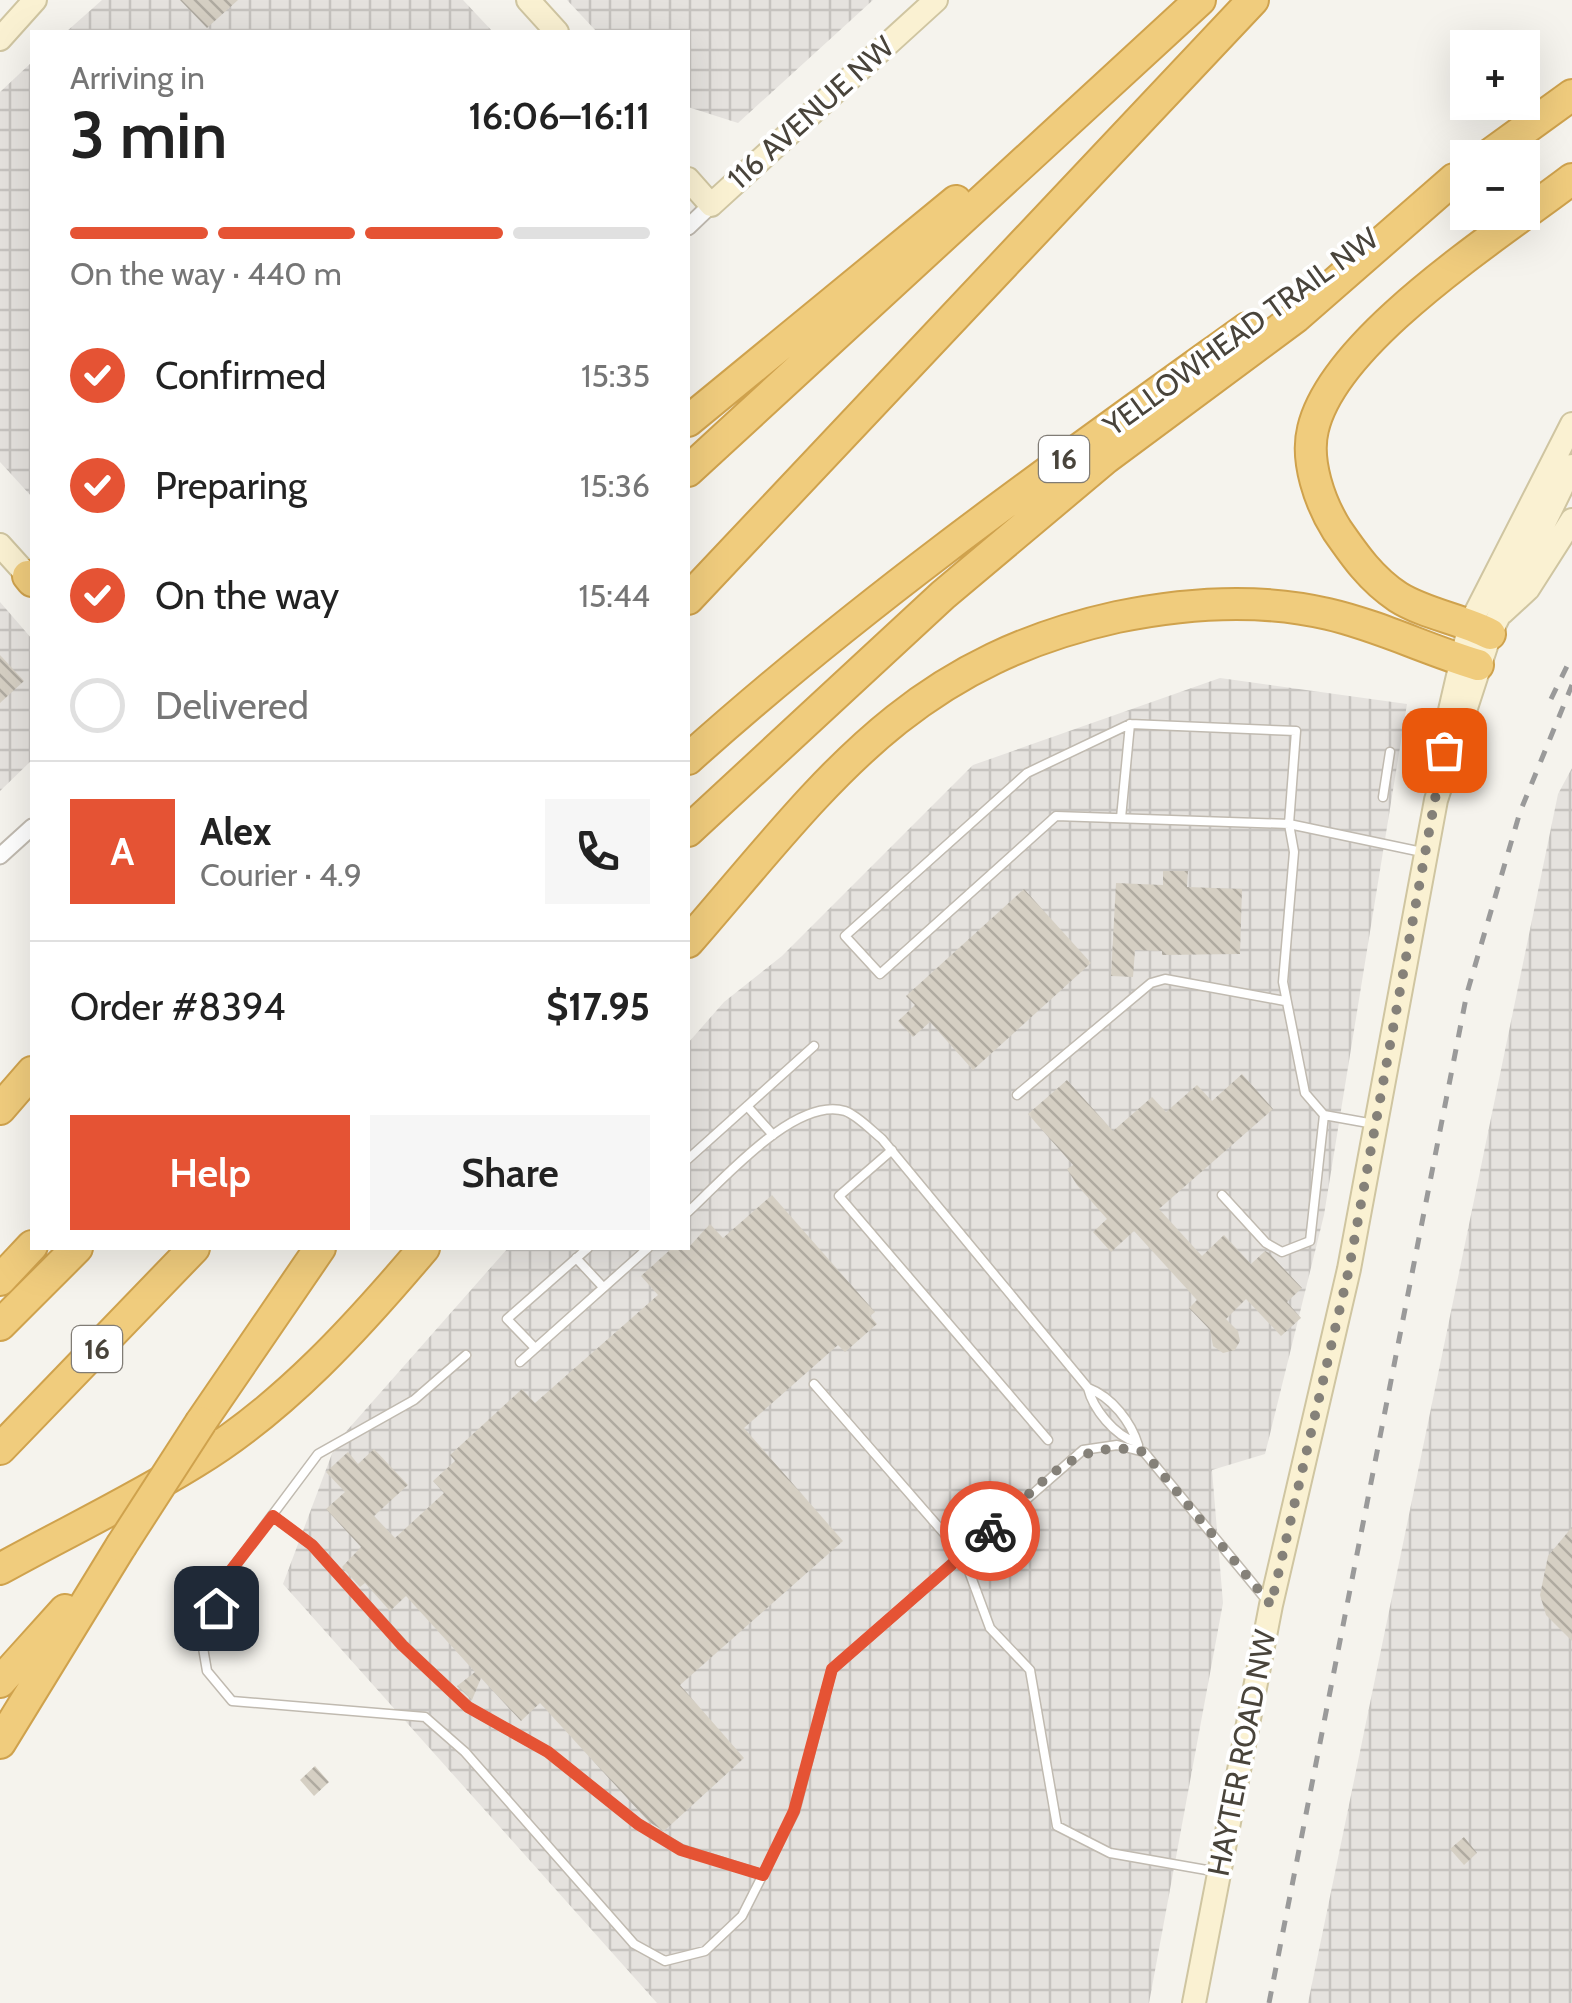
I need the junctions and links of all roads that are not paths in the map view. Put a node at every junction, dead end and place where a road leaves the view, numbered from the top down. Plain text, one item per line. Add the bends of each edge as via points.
1 (35, 0) edge
2 (528, 0) edge
3 (936, 0) edge
4 (1200, 0) edge
5 (1253, 0) edge
6 (555, 30) edge
7 (0, 39) edge
8 (1572, 95) edge
9 (1077, 116) junction
10 (1509, 140) edge
11 (1572, 179) edge
12 (690, 180) edge
13 (1450, 182) edge
14 (1450, 184) edge
15 (711, 205) junction
16 (690, 225) edge
17 (690, 419) edge
18 (1570, 433) edge
19 (690, 469) edge
20 (1562, 480) edge
21 (1572, 520) edge
22 (0, 545) edge
23 (30, 578) edge
24 (690, 597) edge
25 (1485, 626) junction
26 (1468, 662) junction
27 (1130, 724) junction
28 (1390, 752) dead end
29 (690, 757) edge
30 (1382, 797) dead end
31 (1121, 818) junction
32 (1289, 824) junction
33 (30, 829) edge
34 (690, 829) edge
35 (1426, 853) junction
36 (0, 856) edge
37 (690, 940) edge
38 (1285, 1001) junction
39 (814, 1046) dead end
40 (30, 1060) edge
41 (30, 1074) edge
42 (0, 1086) edge
43 (1018, 1096) dead end
44 (747, 1106) junction
45 (0, 1109) edge
46 (1324, 1115) junction
47 (1376, 1124) junction
48 (774, 1135) junction
49 (892, 1150) junction
50 (690, 1157) edge
51 (1222, 1195) dead end
52 (690, 1210) edge
53 (30, 1248) edge
54 (74, 1250) edge
55 (192, 1250) edge
56 (319, 1250) edge
57 (422, 1250) edge
58 (586, 1250) edge
59 (646, 1250) edge
60 (576, 1258) junction
61 (0, 1280) edge
62 (603, 1288) junction
63 (0, 1325) edge
64 (535, 1348) junction
65 (466, 1356) dead end
66 (520, 1362) dead end
67 (814, 1384) dead end
68 (1048, 1440) dead end
69 (0, 1450) edge
70 (1144, 1452) junction
71 (273, 1516) junction
72 (121, 1546) junction
73 (963, 1555) junction
74 (0, 1569) edge
75 (1271, 1605) junction
76 (0, 1682) edge
77 (0, 1743) edge
78 (1219, 1872) junction
79 (763, 1875) junction
80 (1194, 2003) edge

1 - 7 street
2 - 6 street
3 - 15 street, 116 AVENUE NW
4 - 9 highway
5 - 24 highway
8 - 10 highway
9 - 17 highway via 980,180
9 - 19 highway
11 - 25 highway via 1427,291 1340,370 1312,430 1327,514 1369,575 1400,598
12 - 15 street
13 - 29 highway, YELLOWHEAD TRAIL NW / 16 via 932,555
14 - 34 highway via 1296,317 1106,458 943,594
15 - 16 street, 116 AVENUE NW
18 - 20 street
20 - 25 street
21 - 25 street via 1528,589
22 - 23 street
25 - 26 street
26 - 35 street, HAYTER ROAD NW via 1446,719
26 - 37 highway via 1326,613 1273,605 1146,611 1043,635 926,694 876,735
27 - 31 lane
27 - 31 lane via 1027,773 844,936 880,974 1056,816
27 - 32 lane via 1296,731
28 - 30 lane
31 - 32 lane
32 - 35 lane
32 - 38 lane via 1294,852
33 - 36 street
35 - 47 street, HAYTER ROAD NW
38 - 43 lane via 1165,979 1151,983
38 - 46 lane via 1305,1092
39 - 44 lane
40 - 42 highway
41 - 45 highway
44 - 48 lane
44 - 50 lane
46 - 47 lane
46 - 51 lane via 1310,1241 1282,1252
47 - 75 street, HAYTER ROAD NW
48 - 49 lane via 808,1111 845,1111
48 - 52 lane
49 - 68 lane via 838,1196
49 - 70 lane via 1088,1388 1135,1430
53 - 61 highway
54 - 63 highway
55 - 69 highway, 16
56 - 72 highway, bridge
57 - 74 highway via 326,1354 236,1432 197,1461
58 - 60 lane
59 - 62 lane
60 - 62 lane
60 - 64 lane via 508,1319
62 - 64 lane
64 - 66 lane
65 - 71 lane via 414,1400 318,1454
67 - 73 lane
70 - 73 lane via 1118,1445 1084,1450
70 - 75 lane
71 - 79 lane via 312,1545 468,1707 548,1752 681,1850
71 - 79 lane via 229,1573 202,1642 207,1671 232,1701 425,1717 465,1752 634,1944 665,1961 705,1951 742,1916
72 - 76 highway
72 - 77 highway
73 - 78 lane via 990,1628 1030,1670 1057,1826 1110,1854
73 - 79 lane via 832,1669 794,1811
75 - 78 street, HAYTER ROAD NW
78 - 80 street, HAYTER ROAD NW

